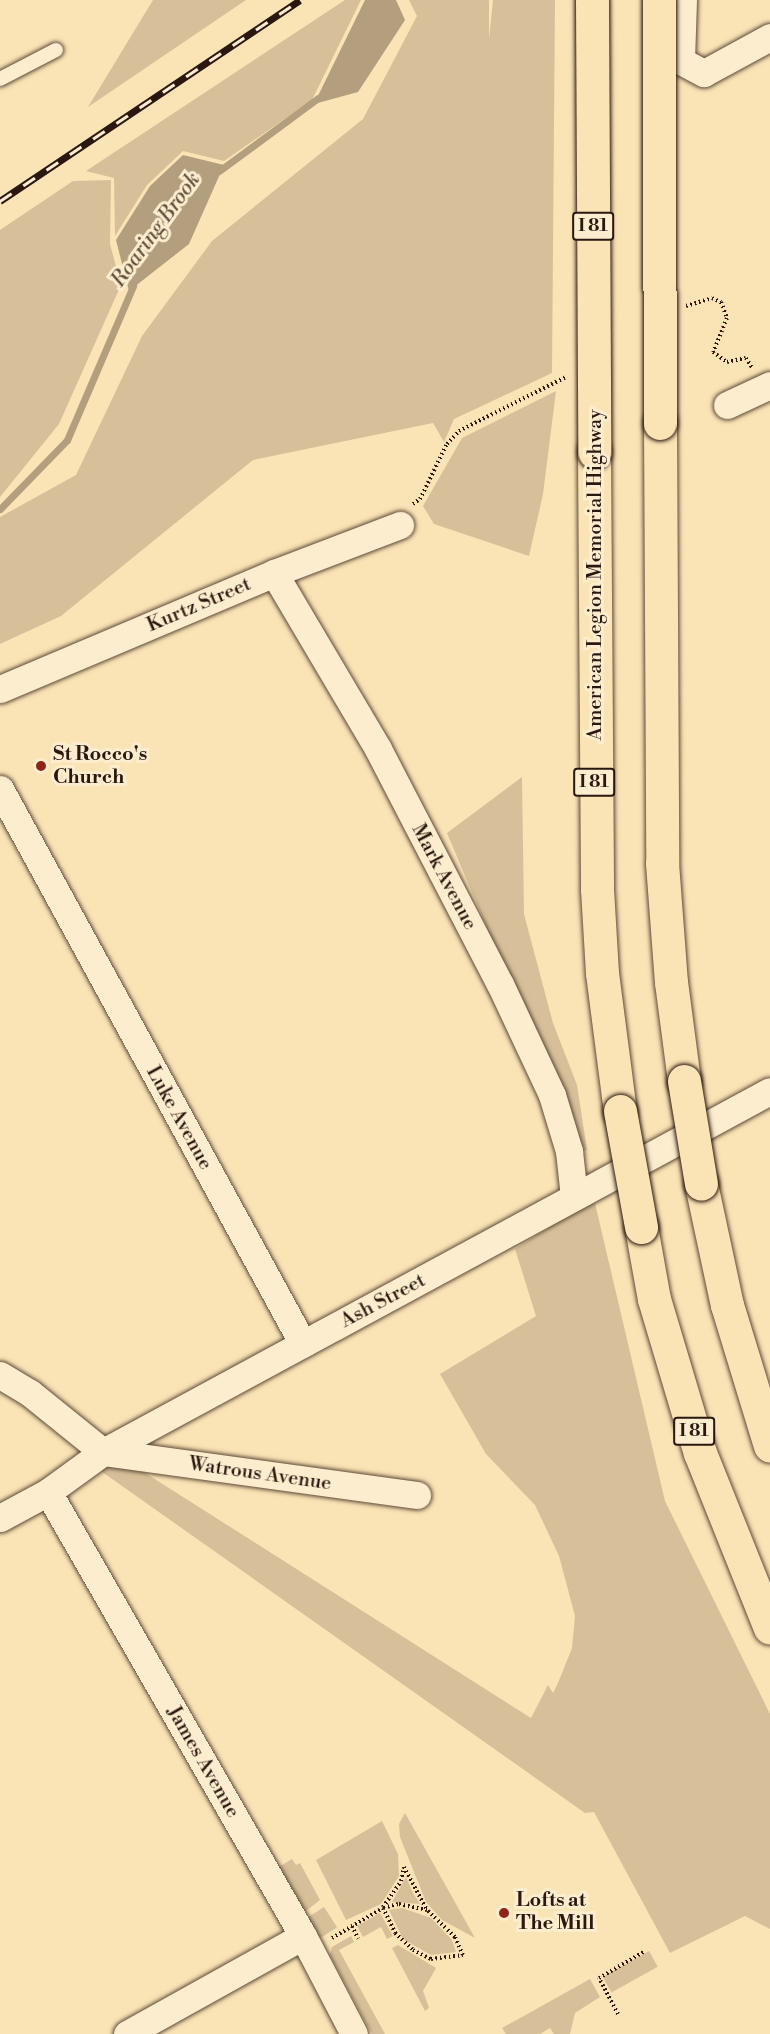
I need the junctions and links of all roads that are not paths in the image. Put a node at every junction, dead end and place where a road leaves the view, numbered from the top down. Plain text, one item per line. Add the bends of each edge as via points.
1 (592, 0) edge
2 (659, 0) edge
3 (683, 0) edge
4 (770, 37) edge
5 (56, 50) dead end
6 (0, 79) edge
7 (770, 385) edge
8 (727, 405) dead end
9 (400, 525) dead end
10 (274, 573) junction
11 (0, 690) edge
12 (0, 789) edge
13 (770, 1091) edge
14 (574, 1197) junction
15 (303, 1344) junction
16 (0, 1375) edge
17 (770, 1446) edge
18 (103, 1452) junction
19 (48, 1492) junction
20 (417, 1495) dead end
21 (0, 1518) edge
22 (770, 1628) edge
23 (306, 1943) junction
24 (127, 2034) edge
25 (354, 2034) edge

1 - 22 highway, American Legion Memorial Highway / I 81, bridge via 597,889 602,973 620,1111 654,1299 697,1443
2 - 17 highway, bridge via 662,863 671,982 684,1081 719,1276
3 - 4 street via 681,61 704,73
5 - 6 lane
7 - 8 street
9 - 10 street, Kurtz Street
10 - 11 street, Kurtz Street
10 - 14 street, Mark Avenue via 378,749 500,984 552,1095 569,1151
12 - 15 street, Luke Avenue
13 - 14 street, Ash Street
14 - 15 street, Ash Street
15 - 18 street, Ash Street
16 - 18 street via 30,1393
18 - 19 street, Ash Street
18 - 20 street, Watrous Avenue
19 - 21 street, Ash Street
19 - 23 street, James Avenue
23 - 24 street
23 - 25 street, James Avenue

